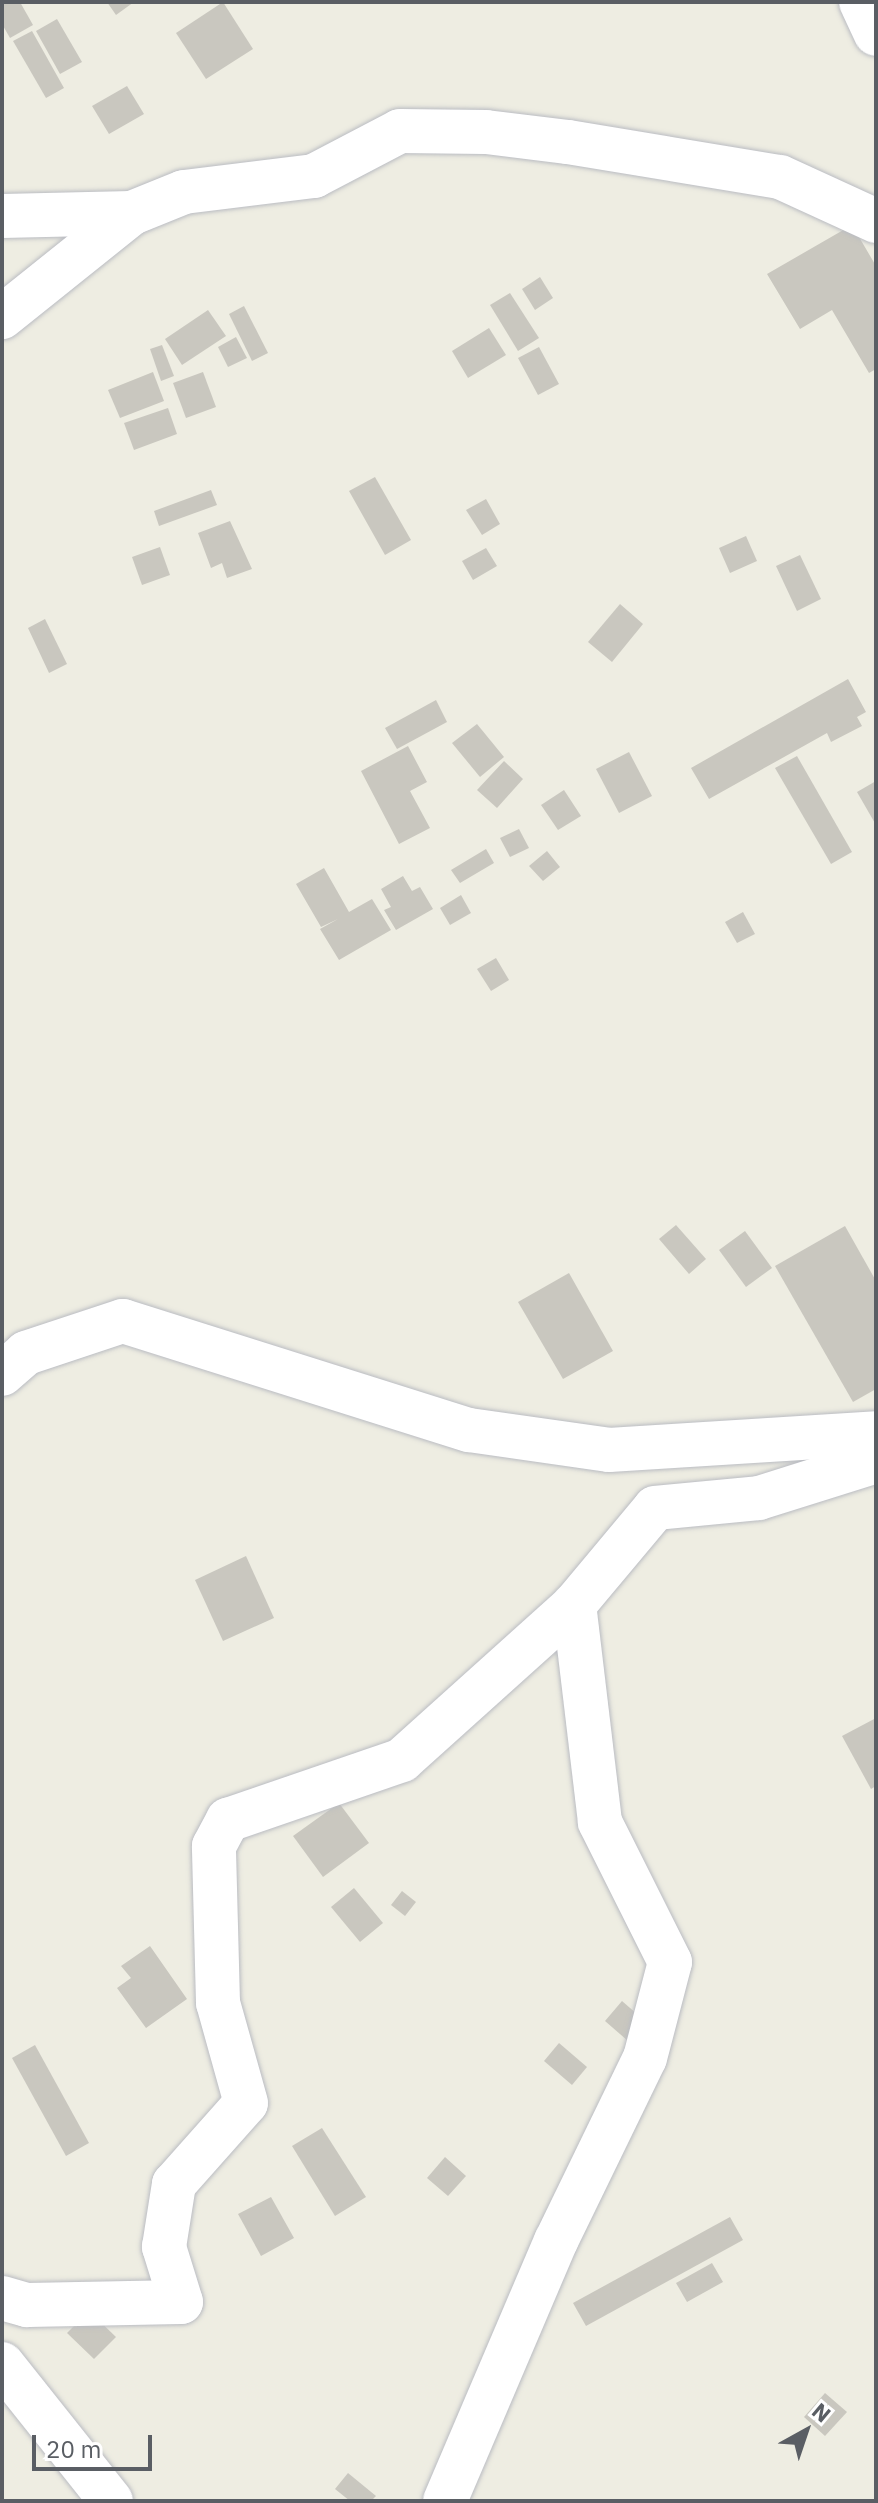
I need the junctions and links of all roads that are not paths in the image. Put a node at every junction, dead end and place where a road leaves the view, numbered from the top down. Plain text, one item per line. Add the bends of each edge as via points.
1 (861, 2) edge
2 (876, 34) edge
3 (132, 213) junction
4 (2, 216) edge
5 (876, 221) edge
6 (2, 317) edge
7 (2, 1374) edge
8 (876, 1433) edge
9 (876, 1461) edge
10 (574, 1605) junction
11 (2, 2298) edge
12 (2, 2364) edge
13 (111, 2501) edge
14 (445, 2501) edge

1 - 2 street
3 - 4 street
3 - 5 street via 184,192 314,176 400,131 486,132 780,177
3 - 6 street
7 - 8 street via 26,1353 123,1321 485,1432 609,1450
9 - 10 street via 759,1498 655,1508
10 - 11 street via 402,1760 228,1820 214,1846 218,2003 246,2103 174,2184 164,2247 181,2302 27,2305
10 - 14 street via 600,1822 670,1962 645,2058 556,2241
12 - 13 street

